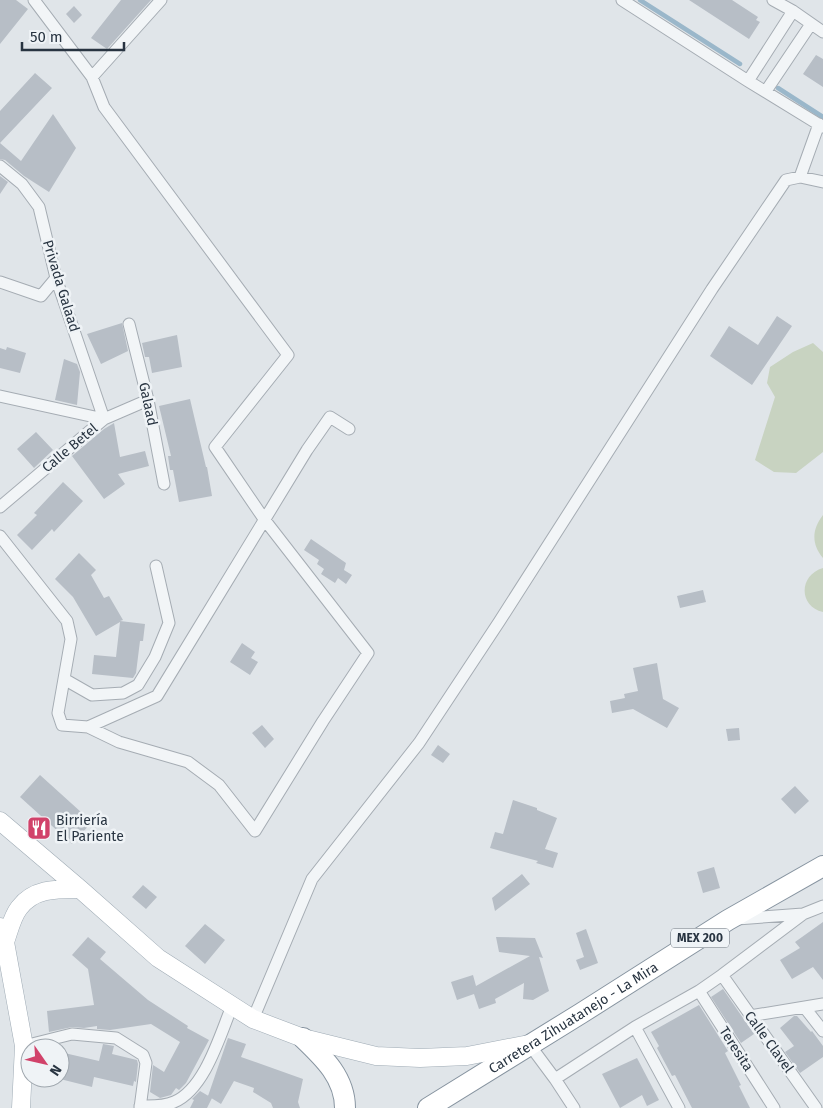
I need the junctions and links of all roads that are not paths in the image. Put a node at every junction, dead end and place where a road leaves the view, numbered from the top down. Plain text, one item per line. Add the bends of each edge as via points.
1 (161, 0) edge
2 (622, 0) edge
3 (38, 1) edge
4 (775, 1) edge
5 (793, 12) junction
6 (811, 24) junction
7 (823, 32) edge
8 (92, 78) junction
9 (748, 81) junction
10 (766, 92) junction
11 (821, 126) edge
12 (0, 166) edge
13 (800, 177) junction
14 (823, 182) edge
15 (56, 278) junction
16 (0, 282) edge
17 (129, 324) dead end
18 (0, 396) edge
19 (148, 400) junction
20 (104, 419) junction
21 (349, 429) dead end
22 (164, 484) dead end
23 (0, 507) edge
24 (264, 519) junction
25 (0, 536) edge
26 (156, 566) dead end
27 (64, 679) junction
28 (88, 728) junction
29 (0, 821) edge
30 (823, 866) edge
31 (80, 889) junction
32 (823, 906) edge
33 (803, 914) junction
34 (728, 920) junction
35 (3, 934) edge
36 (722, 975) junction
37 (699, 991) junction
38 (823, 1004) edge
39 (232, 1006) junction
40 (804, 1008) junction
41 (750, 1016) junction
42 (253, 1019) junction
43 (635, 1027) junction
44 (823, 1031) edge
45 (22, 1038) edge
46 (56, 1038) edge
47 (303, 1038) junction
48 (529, 1044) junction
49 (555, 1079) junction
50 (22, 1088) edge
51 (140, 1107) edge
52 (21, 1108) edge
53 (345, 1108) edge
54 (428, 1108) edge
55 (574, 1108) edge
56 (679, 1108) edge
57 (774, 1108) edge
58 (816, 1108) edge

1 - 8 street
2 - 9 street
3 - 8 street
4 - 5 street
5 - 6 street
5 - 9 street
6 - 7 street
6 - 10 street
8 - 24 street via 104,107 288,355 216,447
9 - 10 street
10 - 11 street
11 - 13 street
12 - 15 street, Privada Galaad via 22,184 39,207
13 - 14 street
13 - 42 street via 786,180 775,195 419,743 312,880
15 - 16 street via 41,296
15 - 20 street, Privada Galaad
17 - 19 street, Galaad
18 - 20 street
19 - 20 street, Calle Betel
19 - 22 street, Galaad
20 - 23 street, Calle Betel
21 - 24 street via 330,418
24 - 28 street via 158,696
24 - 28 street via 368,653 255,831 219,785 188,762 119,742
25 - 27 street via 66,621 71,639
26 - 27 street via 169,624 138,685 123,693 92,696
27 - 28 street via 58,713 62,725
29 - 31 main road
30 - 34 highway, Carretera Zihuatanejo - La Mira / MEX 200
31 - 35 main road via 35,893 18,909
31 - 39 main road via 158,958
32 - 33 street
33 - 34 street
33 - 36 street
34 - 48 highway, Carretera Zihuatanejo - La Mira / MEX 200
35 - 45 main road
36 - 37 street
36 - 41 street, Calle Clavel
37 - 43 street
37 - 57 street, Teresita
38 - 40 street
39 - 42 main road
39 - 51 street via 203,1075 192,1090 174,1102
40 - 41 street
40 - 44 street
41 - 58 street, Calle Clavel
42 - 47 main road
43 - 49 street
43 - 56 street
46 - 51 street via 72,1034 116,1038 143,1054 146,1063
47 - 48 main road via 376,1056 420,1058 467,1056
47 - 53 highway via 334,1071 345,1097
48 - 49 street
48 - 54 highway, Carretera Zihuatanejo - La Mira / MEX 200
49 - 55 street
50 - 52 main road

